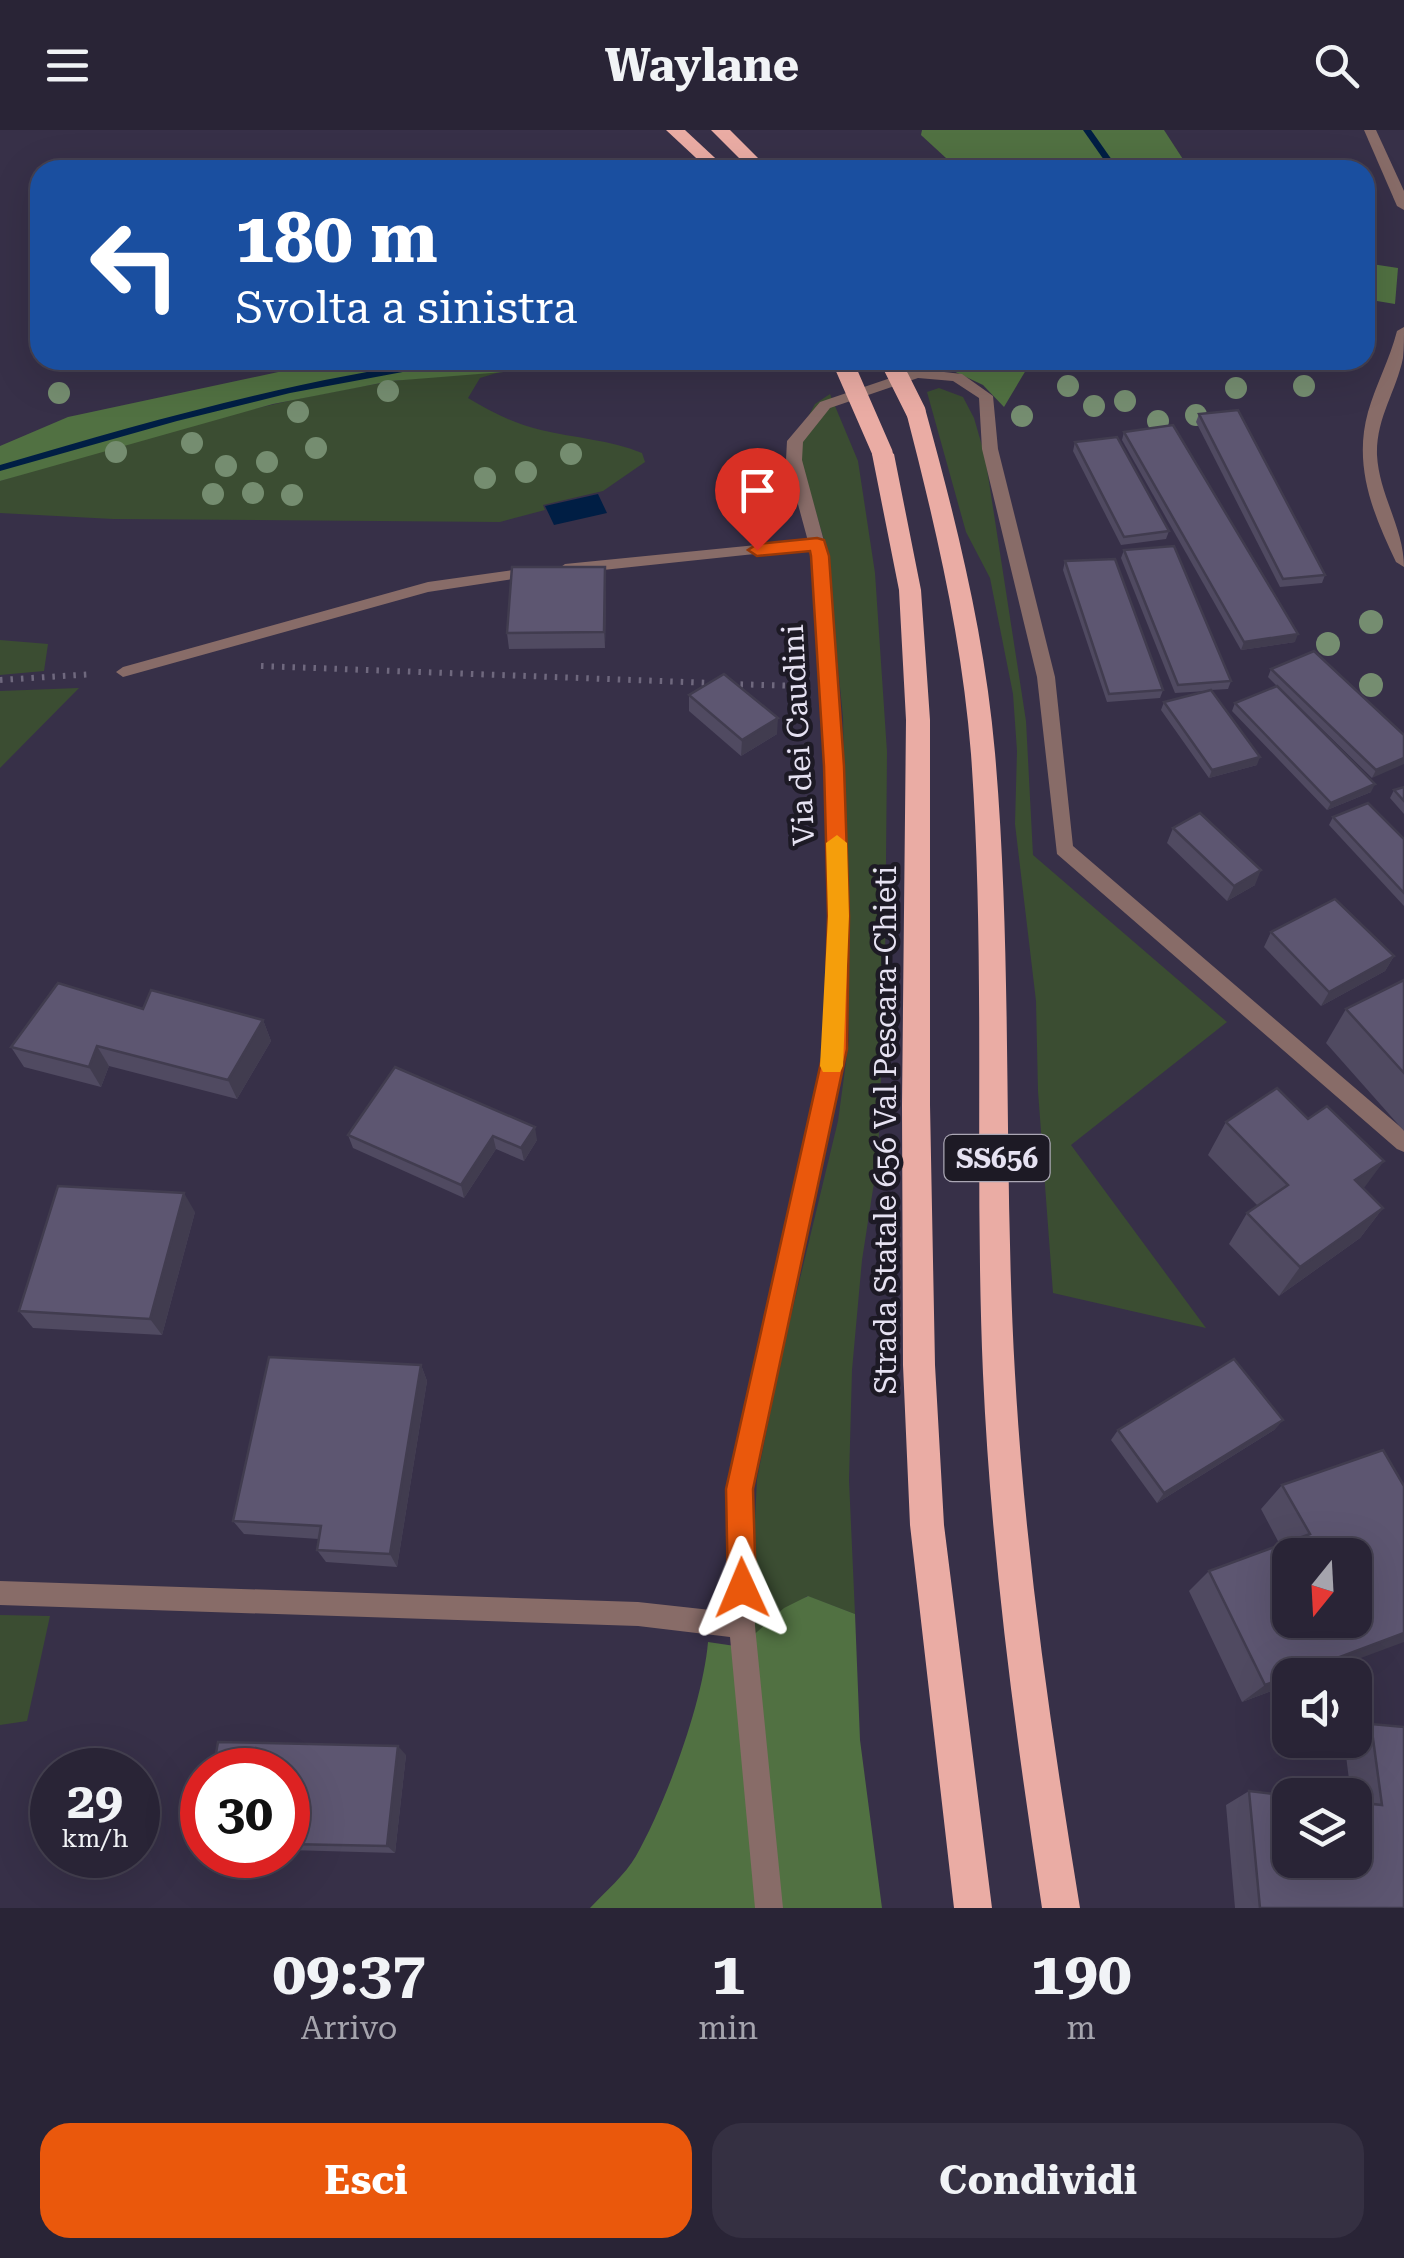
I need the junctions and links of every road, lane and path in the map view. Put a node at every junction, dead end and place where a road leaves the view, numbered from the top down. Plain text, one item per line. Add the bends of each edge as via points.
1 (675, 130) edge
2 (720, 130) edge
3 (1370, 130) edge
4 (708, 160) edge
5 (751, 160) edge
6 (1404, 206) edge
7 (1404, 331) edge
8 (846, 370) edge
9 (895, 370) edge
10 (817, 544) junction
11 (1404, 562) edge
12 (251, 666) dead end
13 (123, 672) joint
14 (0, 680) edge
15 (829, 687) junction
16 (1404, 1142) edge
17 (0, 1594) edge
18 (742, 1626) junction
19 (769, 1908) edge
20 (973, 1908) edge
21 (1060, 1908) edge

1 - 4 highway
2 - 5 highway
3 - 6 street
7 - 11 street via 1368,449 1384,522
8 - 20 highway, Strada Statale 656 Val Pescara-Chieti / SS656, bridge via 883,454 910,590 918,720 919,1365 946,1707
9 - 21 highway, SS656, bridge via 916,412 962,598 983,752 999,1373 1020,1646
10 - 13 lane via 462,579
10 - 15 street, Via dei Caudini
10 - 16 street, Via dei Caudini via 795,441 825,404 917,372 957,378 986,396 990,449 1046,677 1064,848
12 - 15 path
13 - 14 path
15 - 18 street, Via dei Caudini via 838,916 835,1049 740,1489
17 - 18 street via 638,1614
18 - 19 street, Via dei Caudini

